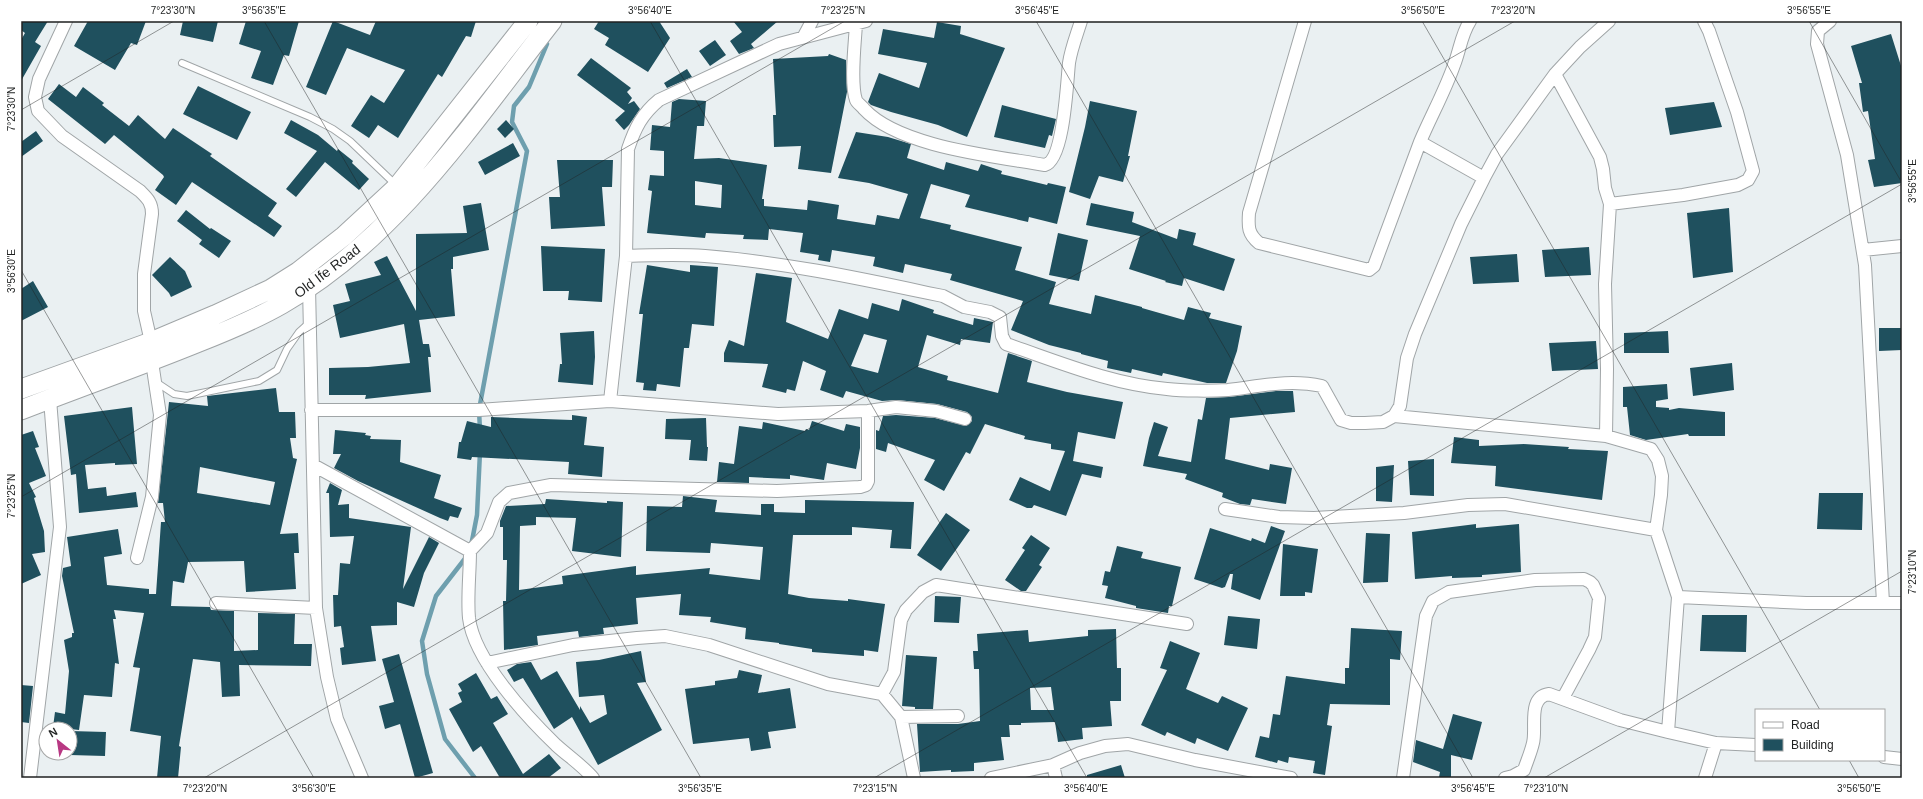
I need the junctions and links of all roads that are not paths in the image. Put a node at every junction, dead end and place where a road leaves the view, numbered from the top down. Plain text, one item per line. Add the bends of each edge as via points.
1 (66, 21) edge
2 (528, 21) edge
3 (552, 21) edge
4 (812, 21) edge
5 (1082, 21) edge
6 (1305, 21) edge
7 (1470, 21) edge
8 (1609, 21) edge
9 (1704, 21) edge
10 (1830, 21) edge
11 (861, 22) edge
12 (804, 36) junction
13 (182, 63) dead end
14 (1555, 74) junction
15 (485, 77) junction
16 (500, 88) junction
17 (1420, 142) junction
18 (1484, 178) junction
19 (397, 186) junction
20 (1610, 204) junction
21 (1902, 246) edge
22 (1863, 250) junction
23 (626, 256) junction
24 (309, 287) junction
25 (309, 323) junction
26 (151, 342) junction
27 (152, 362) junction
28 (156, 382) junction
29 (21, 389) edge
30 (50, 399) junction
31 (610, 401) junction
32 (21, 410) edge
33 (311, 410) junction
34 (868, 411) junction
35 (1394, 416) junction
36 (965, 419) dead end
37 (1606, 436) junction
38 (313, 465) junction
39 (1225, 509) dead end
40 (1656, 530) junction
41 (470, 551) junction
42 (137, 558) dead end
43 (1678, 597) junction
44 (216, 603) dead end
45 (1884, 603) junction
46 (1902, 603) edge
47 (316, 608) junction
48 (1187, 624) dead end
49 (486, 662) junction
50 (882, 694) junction
51 (1563, 698) junction
52 (901, 716) junction
53 (958, 716) dead end
54 (1668, 732) junction
55 (1716, 743) junction
56 (1755, 745) edge
57 (1885, 757) edge
58 (1902, 759) edge
59 (1053, 765) junction
60 (30, 778) edge
61 (362, 778) edge
62 (593, 778) edge
63 (914, 778) edge
64 (991, 778) edge
65 (1056, 778) edge
66 (1291, 778) edge
67 (1403, 778) edge
68 (1506, 778) edge
69 (1705, 778) edge

1 - 26 street via 39,79 35,97 38,111 62,136 140,191 152,206 144,274 144,311
2 - 15 main road, Old Ife Road
3 - 16 main road, Old Ife Road
4 - 12 street
5 - 11 street via 1070,61 1061,135 1052,160 1045,164 943,146 901,133 872,118 856,100 853,71
6 - 17 street via 1249,213 1250,235 1259,243 1369,270 1374,266
7 - 17 street via 1460,41 1455,64
8 - 14 street
9 - 20 street via 1728,86 1753,171 1748,180 1738,185
10 - 22 street via 1818,31 1816,44 1847,156
11 - 12 street
12 - 23 street via 779,44 723,69 659,100 646,110 633,133 628,149
13 - 19 lane via 333,129 350,141
14 - 18 street via 1497,154
14 - 20 street via 1600,158 1604,188
15 - 16 main road
15 - 19 main road, Old Ife Road
16 - 24 main road, Old Ife Road via 433,174 402,208 357,250
17 - 18 street
18 - 35 street via 1461,224 1415,334 1407,358 1400,406
19 - 26 main road, Old Ife Road via 344,236 272,289
20 - 37 street via 1606,284
21 - 22 street
22 - 45 street
23 - 31 street
23 - 35 street via 704,256 738,259 907,288 943,296 964,307 990,312 1000,317 1002,336 1006,344 1089,374 1168,389 1226,390 1288,382 1309,383 1322,386 1341,420 1345,422 1383,422
24 - 25 street
24 - 27 main road, Old Ife Road via 281,305
25 - 28 lane via 287,349 277,370 259,381 187,396 174,394
25 - 33 street
26 - 29 main road, Old Ife Road
27 - 28 street
27 - 30 main road, Old Ife Road
28 - 42 street via 160,414 152,497
30 - 32 main road, Old Ife Road
30 - 60 street via 60,527
31 - 33 street via 479,410
31 - 34 street via 778,414
33 - 38 street
34 - 36 street via 896,407 936,411
34 - 41 street via 866,485 777,491 551,485 509,493 498,502 487,533
35 - 37 street
37 - 40 street via 1651,449 1656,454 1662,476
38 - 41 street
38 - 47 street
39 - 40 street via 1279,517 1314,518 1505,504
40 - 43 street
41 - 49 street via 469,619 476,644
43 - 45 street via 1806,603
43 - 54 street
44 - 47 street
45 - 46 street
47 - 61 street via 327,677 337,719
48 - 50 street via 936,585 923,592 906,610 901,620 894,672
49 - 50 street via 573,645 665,636 709,645 828,684
49 - 62 street via 524,712
50 - 52 street
51 - 54 street via 1620,720
51 - 67 street via 1594,637 1599,598 1593,585 1584,580 1535,580 1449,592 1433,601 1426,616
51 - 68 street via 1549,694 1538,699 1533,742 1524,770
52 - 53 street
52 - 63 street
54 - 55 street
55 - 56 street
55 - 69 street
57 - 58 street
59 - 64 street
59 - 65 street
59 - 66 street via 1080,752 1128,744

